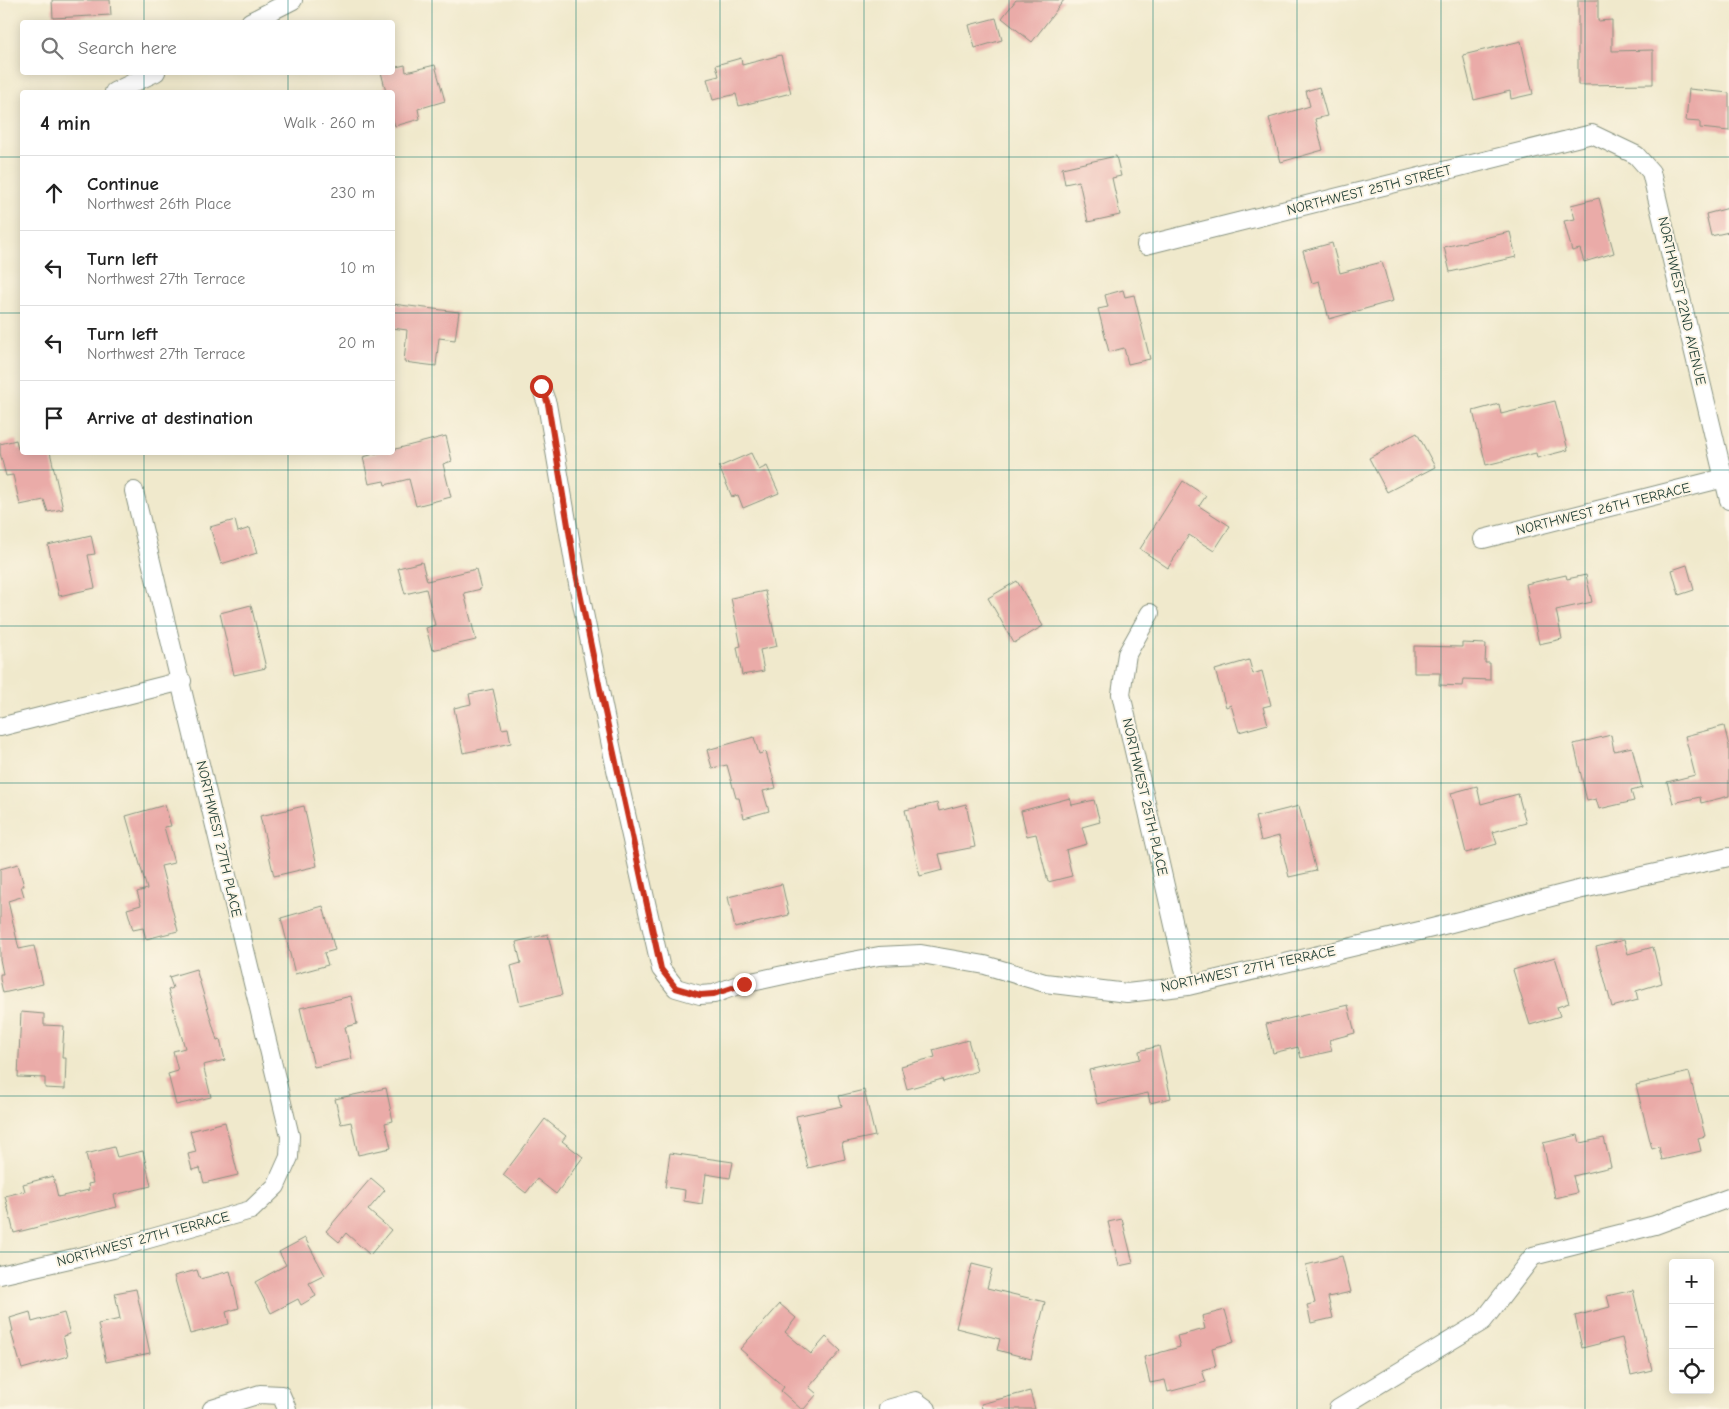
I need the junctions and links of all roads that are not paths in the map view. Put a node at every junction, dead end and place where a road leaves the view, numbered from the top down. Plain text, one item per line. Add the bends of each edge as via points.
1 (293, 0) edge
2 (254, 20) edge
3 (150, 75) edge
4 (118, 90) edge
5 (1592, 134) joint
6 (1146, 245) dead end
7 (541, 386) dead end
8 (1724, 478) junction
9 (134, 491) dead end
10 (1729, 500) edge
11 (1482, 539) dead end
12 (1150, 613) dead end
13 (182, 682) junction
14 (0, 727) edge
15 (1729, 857) edge
16 (1188, 986) junction
17 (276, 1186) joint
18 (1729, 1198) edge
19 (0, 1275) edge
20 (212, 1409) edge
21 (288, 1409) edge
22 (888, 1409) edge
23 (927, 1409) edge
24 (1338, 1409) edge

1 - 2 street
3 - 4 street
5 - 6 street, NORTHWEST 25TH STREET
5 - 8 street, NORTHWEST 22ND AVENUE via 1636,155 1651,172
7 - 16 street, NORTHWEST 27TH TERRACE via 548,404 576,574 661,969 676,988 700,995 714,994 738,985 820,967 879,956 921,954 985,965 1045,983 1127,994
8 - 10 street, NORTHWEST 22ND AVENUE
8 - 11 street, NORTHWEST 26TH TERRACE
9 - 13 street, NORTHWEST 27TH PLACE
12 - 16 street, NORTHWEST 25TH PLACE via 1127,654 1121,694
13 - 14 street
13 - 17 street, NORTHWEST 27TH PLACE via 290,1136 289,1157
15 - 16 street, NORTHWEST 27TH TERRACE via 1578,890
17 - 19 street, NORTHWEST 27TH TERRACE via 251,1210 112,1249
18 - 24 street via 1655,1225 1533,1256 1483,1321
20 - 21 street via 260,1394 281,1395
22 - 23 street via 916,1401

